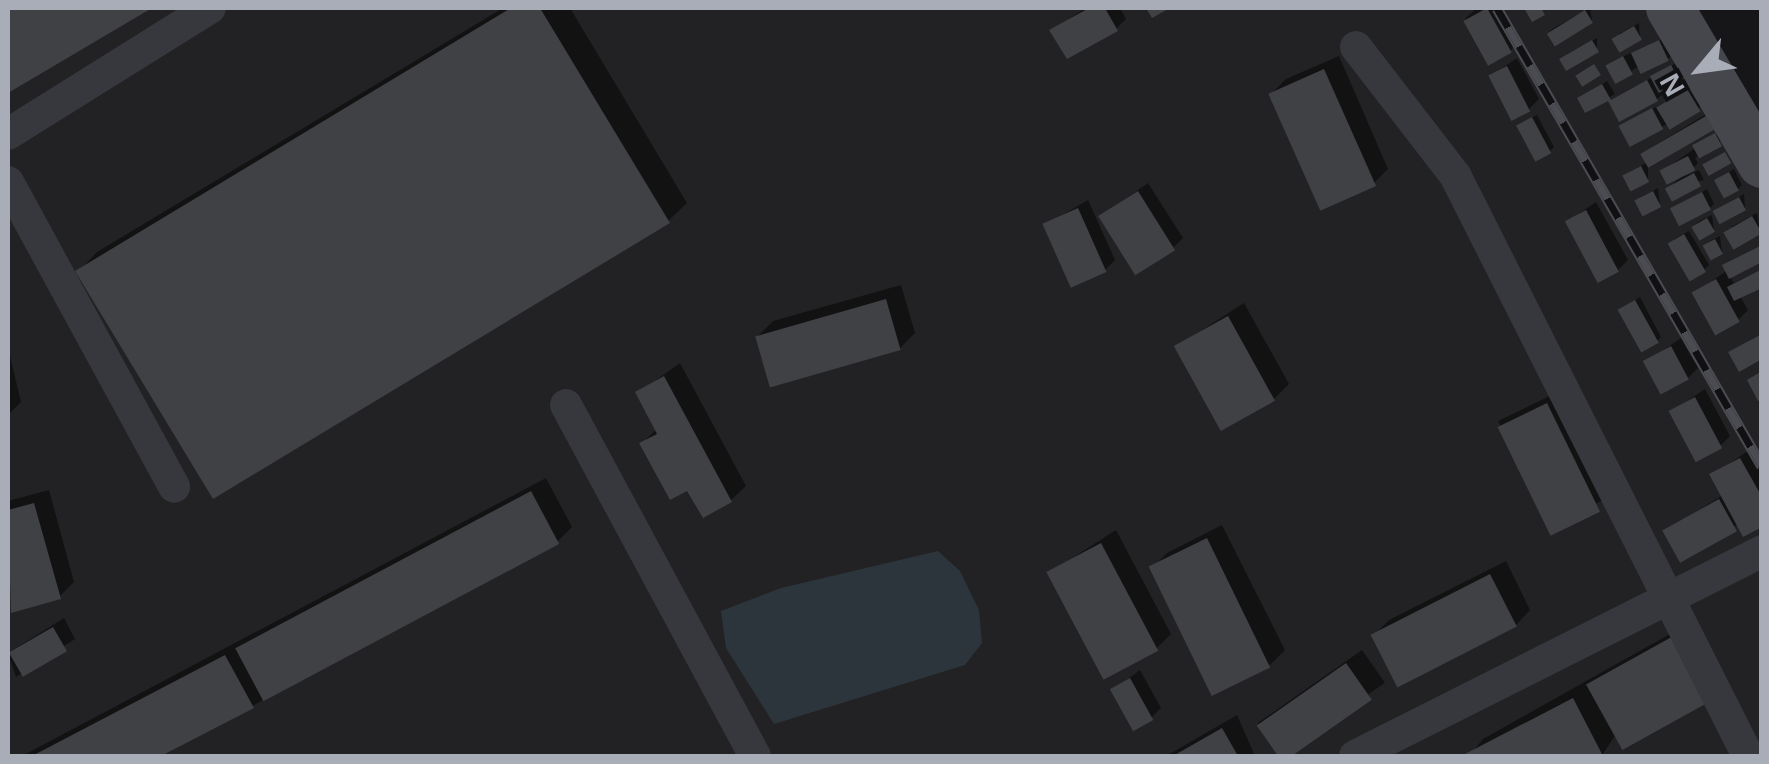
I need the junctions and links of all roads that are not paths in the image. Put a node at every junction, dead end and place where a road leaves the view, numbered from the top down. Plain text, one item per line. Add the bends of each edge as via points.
1 (210, 8) edge
2 (1670, 8) edge
3 (1702, 8) edge
4 (1356, 47) dead end
5 (1762, 110) edge
6 (8, 134) edge
7 (1762, 164) edge
8 (8, 182) edge
9 (566, 405) dead end
10 (174, 487) dead end
11 (1762, 551) edge
12 (1667, 604) junction
13 (755, 756) edge
14 (1356, 756) edge
15 (1748, 756) edge

1 - 6 street
2 - 7 main road
3 - 5 main road
4 - 12 street via 1455,175
8 - 10 street
9 - 13 street
11 - 12 street
12 - 14 street
12 - 15 street

